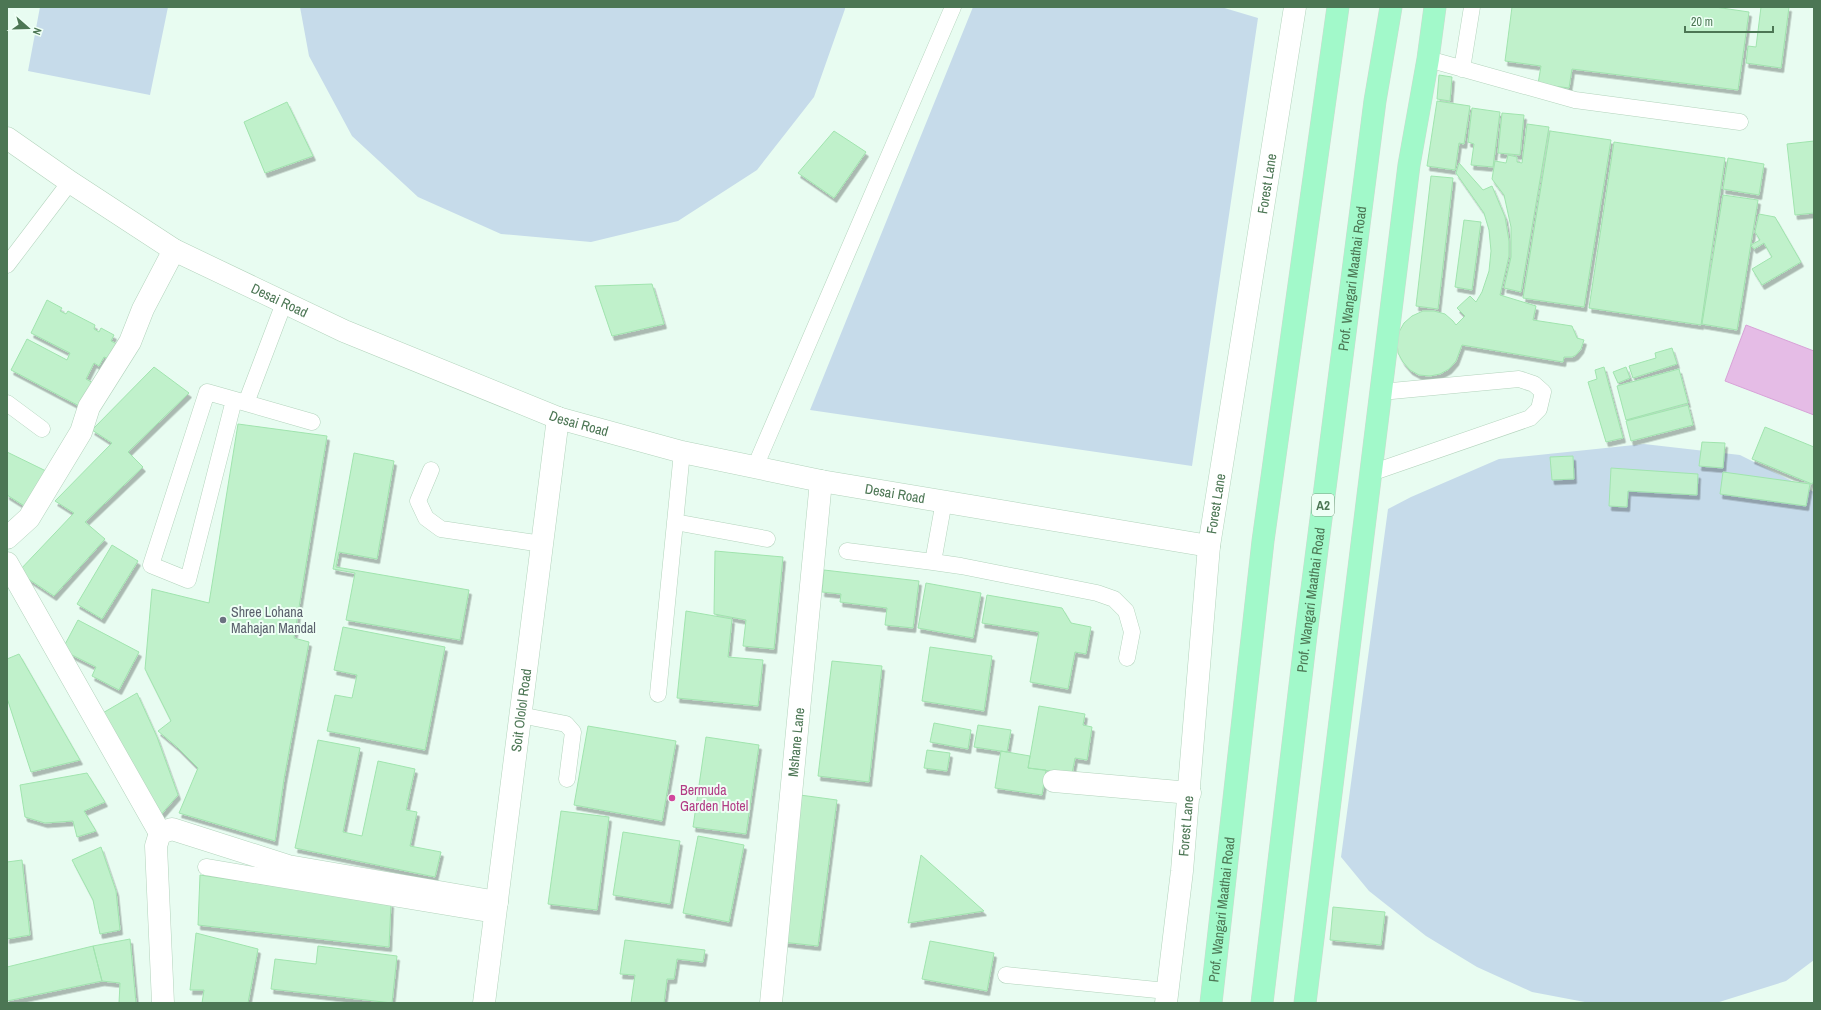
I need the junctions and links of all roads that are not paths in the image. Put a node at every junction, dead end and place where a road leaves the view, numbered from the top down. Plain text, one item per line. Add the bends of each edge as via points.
1 (952, 7) edge
2 (1295, 7) edge
3 (1338, 7) edge
4 (1391, 7) edge
5 (1435, 7) edge
6 (1472, 7) edge
7 (1428, 59) junction
8 (1462, 69) junction
9 (1740, 122) dead end
10 (7, 138) edge
11 (70, 182) junction
12 (174, 250) junction
13 (7, 265) edge
14 (284, 303) junction
15 (1381, 392) junction
16 (240, 401) junction
17 (7, 403) edge
18 (558, 418) junction
19 (312, 422) dead end
20 (42, 429) dead end
21 (682, 452) junction
22 (756, 467) junction
23 (431, 470) dead end
24 (1371, 473) junction
25 (821, 481) junction
26 (944, 501) junction
27 (675, 522) junction
28 (7, 538) edge
29 (767, 539) dead end
30 (542, 544) junction
31 (1209, 546) junction
32 (847, 551) dead end
33 (933, 562) junction
34 (7, 563) edge
35 (1127, 658) dead end
36 (658, 694) dead end
37 (520, 715) junction
38 (567, 779) dead end
39 (1054, 781) dead end
40 (1190, 793) junction
41 (160, 833) junction
42 (206, 867) dead end
43 (496, 908) junction
44 (1006, 975) dead end
45 (1167, 997) edge
46 (163, 1003) edge
47 (484, 1003) edge
48 (771, 1003) edge
49 (1211, 1003) edge
50 (1262, 1003) edge
51 (1305, 1003) edge

1 - 22 lane
2 - 31 street, Forest Lane
3 - 49 main road, Prof. Wangari Maathai Road via 1263,540
4 - 50 main road, Prof. Wangari Maathai Road / A2 via 1375,101 1306,635
5 - 7 main road
6 - 8 lane
7 - 8 lane
7 - 15 main road via 1409,165
8 - 9 lane via 1575,100
10 - 11 street, Desai Road
11 - 12 street, Desai Road
11 - 13 lane
12 - 14 street, Desai Road
12 - 28 street via 142,309 130,342 89,407 81,432 29,518
14 - 16 lane
14 - 18 street, Desai Road via 344,331
15 - 24 main road
15 - 24 lane via 1519,379 1534,384 1543,392 1540,410 1530,418
16 - 16 lane via 207,392 151,565 188,580
16 - 19 lane
17 - 20 lane
18 - 21 street, Desai Road
18 - 30 street, Soit Ololol Road
21 - 22 street, Desai Road
21 - 27 lane
22 - 25 street, Desai Road
23 - 30 lane via 418,501 426,518 442,528
24 - 51 main road
25 - 26 street, Desai Road
25 - 48 street, Mshane Lane
26 - 31 street, Desai Road
26 - 33 lane
27 - 29 lane
27 - 36 lane
30 - 37 street, Soit Ololol Road
31 - 40 street, Forest Lane
32 - 33 lane
33 - 35 lane via 1097,593 1114,599 1126,611 1132,632
34 - 41 street
37 - 38 lane via 566,724 573,732
37 - 43 street, Soit Ololol Road
39 - 40 street
40 - 45 street, Forest Lane
41 - 43 street via 172,829 288,866
41 - 46 street via 156,846 156,864
42 - 43 lane
43 - 47 street, Soit Ololol Road
44 - 45 lane

